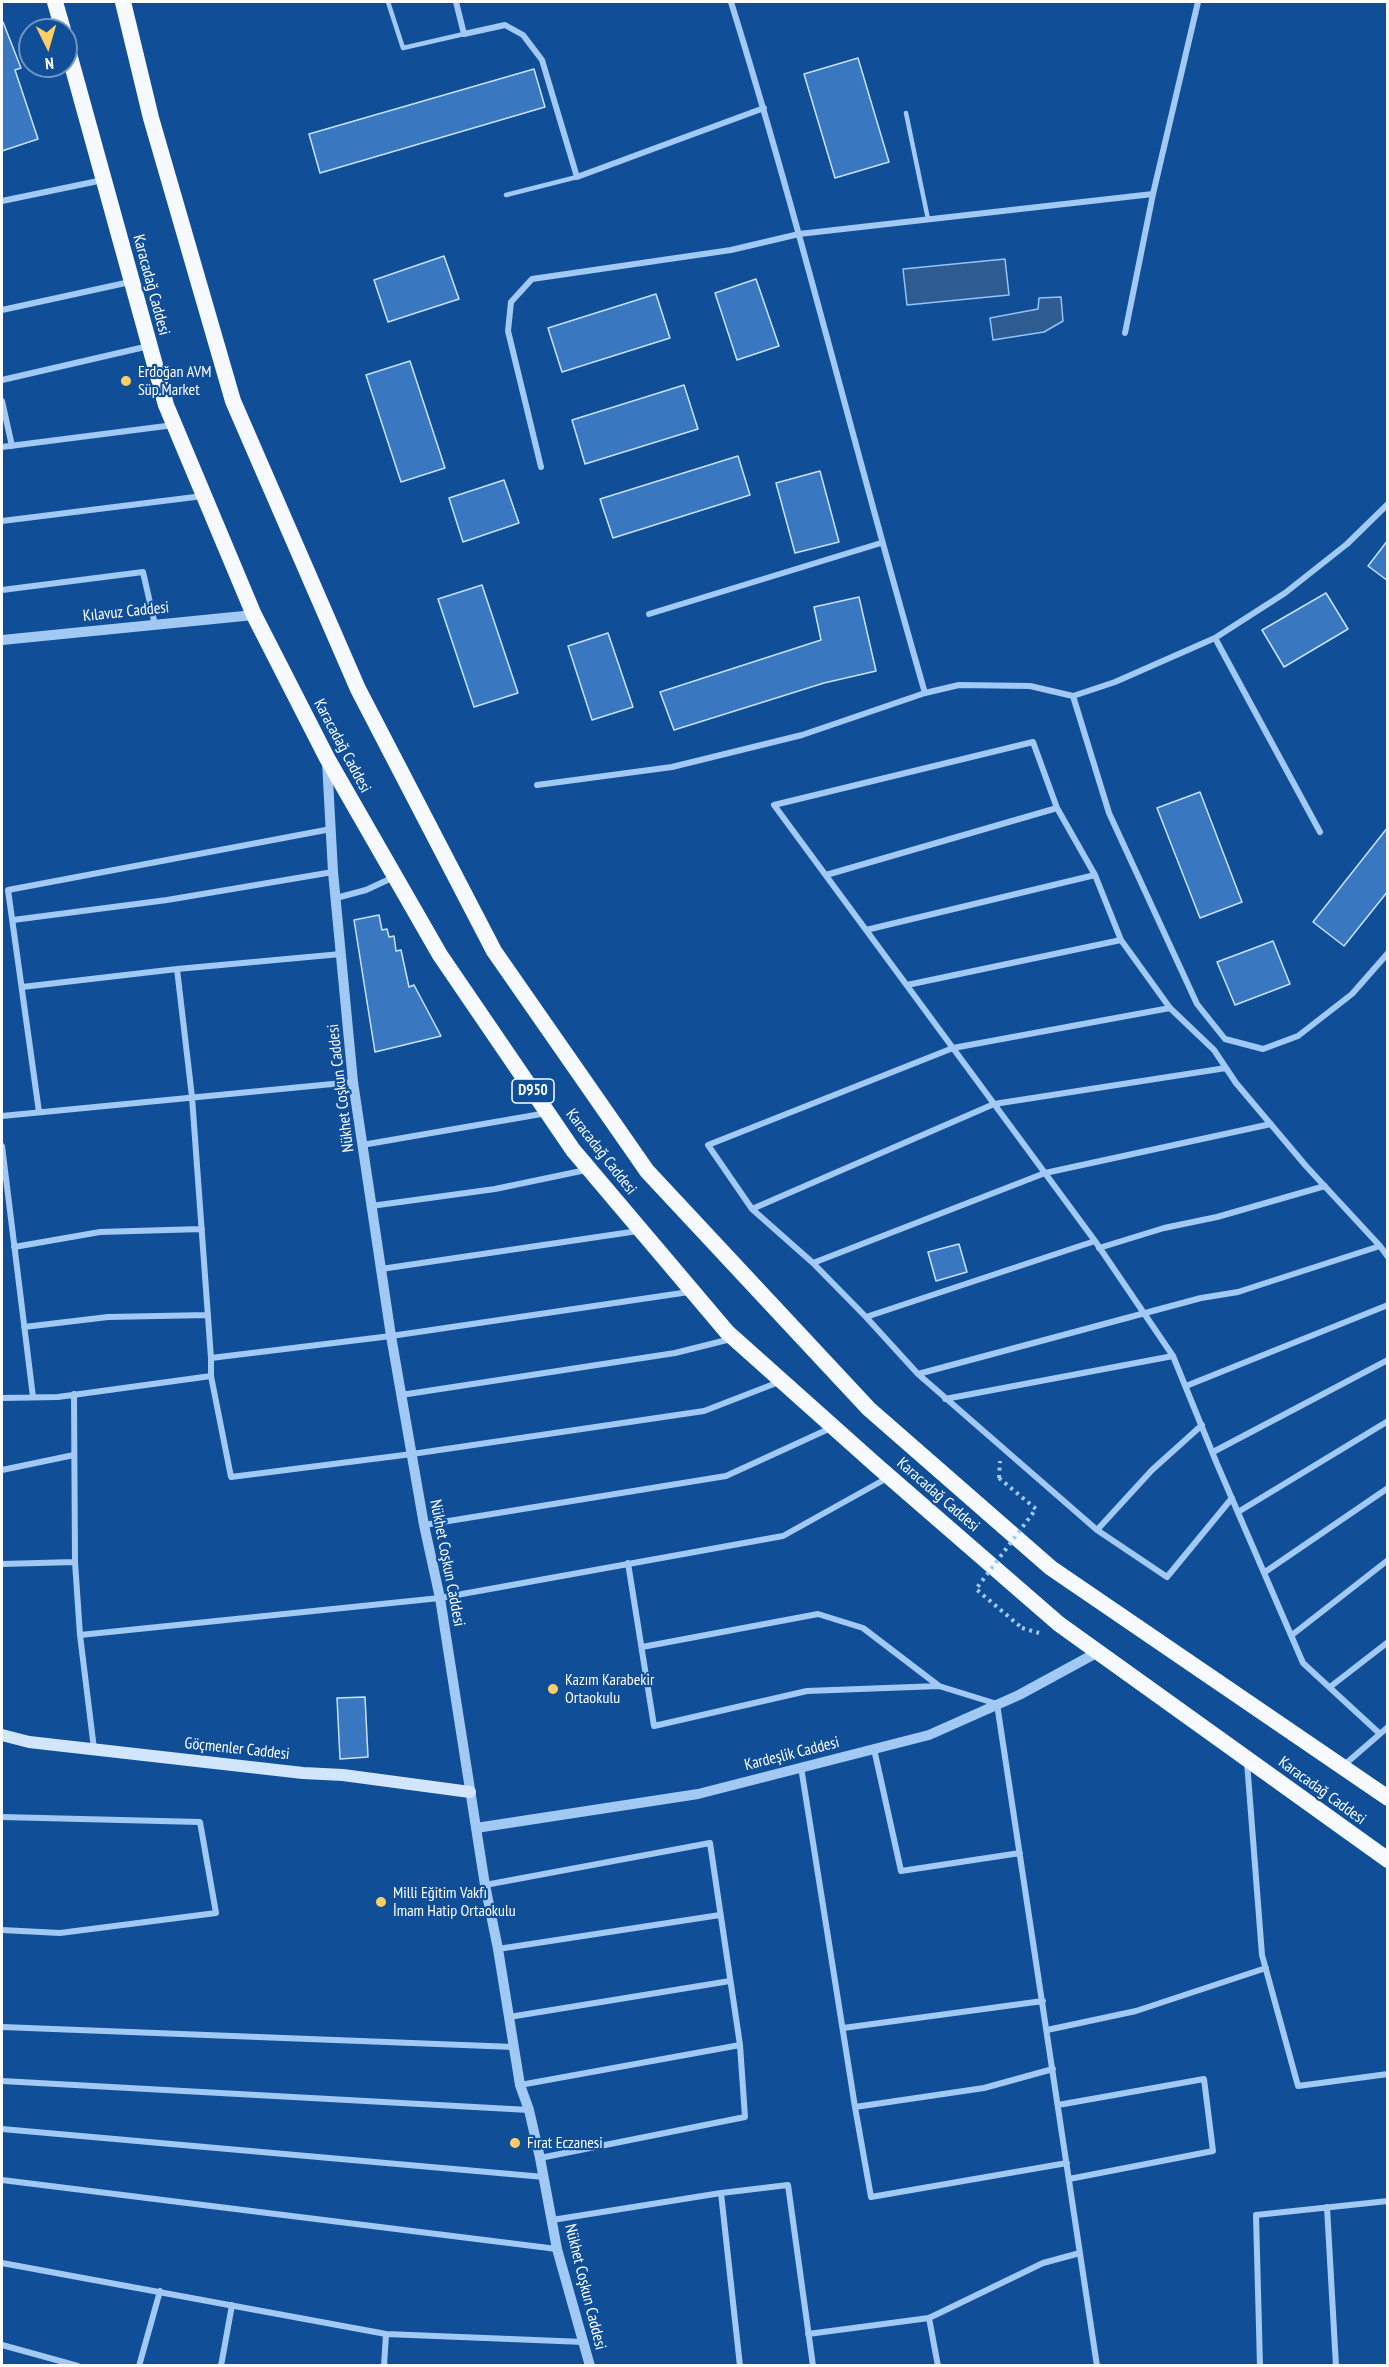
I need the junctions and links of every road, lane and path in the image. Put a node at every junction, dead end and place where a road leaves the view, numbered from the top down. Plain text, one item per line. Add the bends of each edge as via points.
1 (55, 2) edge
2 (123, 2) edge
3 (388, 2) edge
4 (456, 2) edge
5 (730, 2) edge
6 (1198, 2) edge
7 (60, 18) edge
8 (464, 34) junction
9 (76, 78) edge
10 (764, 108) junction
11 (906, 113) dead end
12 (578, 177) junction
13 (104, 180) junction
14 (1153, 194) junction
15 (506, 195) dead end
16 (2, 201) edge
17 (928, 219) junction
18 (799, 234) junction
19 (132, 281) junction
20 (2, 310) edge
21 (1125, 333) dead end
22 (150, 346) junction
23 (2, 380) edge
24 (2, 401) edge
25 (174, 425) junction
26 (12, 446) junction
27 (2, 447) edge
28 (541, 467) dead end
29 (203, 496) junction
30 (1388, 504) edge
31 (2, 521) edge
32 (881, 543) junction
33 (2, 590) edge
34 (650, 614) dead end
35 (254, 615) junction
36 (155, 625) junction
37 (1215, 638) junction
38 (2, 640) edge
39 (925, 693) junction
40 (1072, 696) junction
41 (327, 758) junction
42 (537, 786) dead end
43 (1057, 808) junction
44 (331, 829) junction
45 (1320, 832) dead end
46 (333, 872) junction
47 (826, 875) junction
48 (1095, 875) junction
49 (395, 877) junction
50 (336, 897) junction
51 (13, 920) junction
52 (866, 930) junction
53 (1122, 939) junction
54 (1388, 953) edge
55 (340, 954) junction
56 (177, 969) junction
57 (907, 985) junction
58 (22, 987) junction
59 (1170, 1008) junction
60 (953, 1048) junction
61 (1226, 1068) junction
62 (353, 1082) junction
63 (192, 1097) junction
64 (994, 1104) junction
65 (39, 1112) junction
66 (547, 1113) junction
67 (2, 1116) edge
68 (1270, 1124) junction
69 (362, 1145) junction
70 (2, 1146) edge
71 (589, 1170) junction
72 (1045, 1173) junction
73 (1325, 1186) junction
74 (371, 1206) junction
75 (752, 1209) junction
76 (202, 1229) junction
77 (642, 1231) junction
78 (1097, 1244) junction
79 (1380, 1246) junction
80 (14, 1247) junction
81 (1388, 1257) edge
82 (813, 1263) junction
83 (381, 1269) junction
84 (693, 1291) junction
85 (1388, 1305) edge
86 (1145, 1314) junction
87 (208, 1315) junction
88 (866, 1317) junction
89 (24, 1327) junction
90 (391, 1336) junction
91 (734, 1338) junction
92 (1173, 1356) junction
93 (211, 1358) junction
94 (1388, 1360) edge
95 (918, 1374) junction
96 (211, 1376) junction
97 (782, 1381) junction
98 (1186, 1386) junction
99 (74, 1394) junction
100 (401, 1395) junction
101 (33, 1397) junction
102 (2, 1398) edge
103 (945, 1399) junction
104 (1388, 1421) edge
105 (1202, 1425) junction
106 (833, 1427) junction
107 (1213, 1452) junction
108 (412, 1454) junction
109 (74, 1455) junction
110 (2, 1470) edge
111 (890, 1477) junction
112 (999, 1478) dead end
113 (1388, 1488) edge
114 (1232, 1498) junction
115 (1238, 1512) junction
116 (424, 1525) junction
117 (1097, 1530) junction
118 (1388, 1560) edge
119 (75, 1562) junction
120 (628, 1563) junction
121 (2, 1564) edge
122 (1265, 1572) junction
123 (440, 1598) junction
124 (1022, 1628) dead end
125 (80, 1635) junction
126 (1292, 1635) junction
127 (1388, 1642) edge
128 (642, 1647) junction
129 (1098, 1652) junction
130 (939, 1686) junction
131 (1330, 1687) junction
132 (997, 1704) junction
133 (1388, 1727) edge
134 (1379, 1733) junction
135 (2, 1735) edge
136 (874, 1749) junction
137 (94, 1750) junction
138 (1246, 1759) junction
139 (801, 1767) junction
140 (1342, 1767) junction
141 (470, 1792) junction
142 (1388, 1798) edge
143 (2, 1817) edge
144 (476, 1828) junction
145 (1020, 1853) junction
146 (1388, 1860) edge
147 (485, 1885) junction
148 (720, 1915) junction
149 (2, 1930) edge
150 (498, 1949) junction
151 (1266, 1968) junction
152 (729, 1981) junction
153 (1043, 2001) junction
154 (509, 2017) junction
155 (2, 2027) edge
156 (843, 2028) junction
157 (1047, 2030) junction
158 (740, 2045) junction
159 (514, 2047) junction
160 (1053, 2069) junction
161 (1388, 2074) edge
162 (2, 2081) edge
163 (520, 2085) junction
164 (1058, 2105) junction
165 (855, 2107) junction
166 (529, 2110) junction
167 (2, 2129) edge
168 (540, 2158) junction
169 (1067, 2163) junction
170 (544, 2177) junction
171 (1069, 2179) junction
172 (2, 2180) edge
173 (721, 2193) junction
174 (1388, 2201) edge
175 (1327, 2207) junction
176 (552, 2220) junction
177 (557, 2249) junction
178 (1080, 2253) junction
179 (2, 2263) edge
180 (160, 2291) junction
181 (232, 2305) junction
182 (929, 2318) junction
183 (386, 2334) junction
184 (808, 2334) junction
185 (584, 2342) junction
186 (2, 2345) edge
187 (78, 2366) edge
188 (139, 2366) edge
189 (221, 2366) edge
190 (384, 2366) edge
191 (590, 2366) edge
192 (740, 2366) edge
193 (813, 2366) edge
194 (938, 2366) edge
195 (1097, 2366) edge
196 (1260, 2366) edge
197 (1336, 2366) edge

1 - 7 highway
2 - 140 highway, Karacadağ Caddesi / D950 via 151,118 233,401 358,689 500,961 647,1171 869,1408 1051,1568
3 - 8 lane via 403,48
4 - 8 street
5 - 10 street
6 - 14 street
8 - 12 street via 505,26 523,35 542,60
9 - 13 highway, Karacadağ Caddesi / D950
10 - 12 street
10 - 18 street
11 - 17 lane
12 - 15 lane
13 - 16 street
13 - 19 highway, Karacadağ Caddesi / D950
14 - 17 street
14 - 21 street
17 - 18 street
18 - 28 street via 731,250 532,279 511,302 508,331
18 - 32 street
19 - 20 street
19 - 22 highway, Karacadağ Caddesi / D950
22 - 23 street
22 - 25 highway, Karacadağ Caddesi / D950
24 - 26 street
25 - 26 street
25 - 29 highway, Karacadağ Caddesi / D950
26 - 27 street
29 - 31 street
29 - 35 highway, Karacadağ Caddesi / D950
30 - 37 street via 1347,544 1285,593
32 - 34 street
32 - 39 street
33 - 36 street via 143,572
35 - 36 street, Kılavuz Caddesi
35 - 41 highway, Karacadağ Caddesi / D950
36 - 38 street, Kılavuz Caddesi
37 - 40 street via 1115,682
37 - 45 street
39 - 40 street via 959,685 1030,686
39 - 42 street via 802,735 672,767
40 - 54 street via 1109,813 1197,1004 1225,1039 1263,1048 1298,1036 1352,994
41 - 44 street, Nükhet Coşkun Caddesi
41 - 49 highway, Karacadağ Caddesi / D950
43 - 47 street
43 - 47 street via 1033,742 774,805
43 - 48 street
44 - 46 street, Nükhet Coşkun Caddesi
44 - 51 street via 8,890
46 - 50 street, Nükhet Coşkun Caddesi
46 - 51 street via 167,900
47 - 52 street
48 - 52 street
48 - 53 street
49 - 50 street via 366,890
49 - 66 highway, Karacadağ Caddesi / D950 via 440,955
50 - 55 street, Nükhet Coşkun Caddesi
51 - 58 street
52 - 57 street
53 - 57 street
53 - 59 street
55 - 56 street
55 - 62 street, Nükhet Coşkun Caddesi
56 - 58 street
56 - 63 street
57 - 60 street
58 - 65 street
59 - 60 street
59 - 61 street via 1214,1050
60 - 64 street
60 - 75 street via 708,1145
61 - 64 street
61 - 68 street
62 - 63 street
62 - 69 street, Nükhet Coşkun Caddesi
63 - 65 street
63 - 76 street
64 - 72 street
64 - 75 street
65 - 67 street
66 - 69 street
66 - 71 highway, Karacadağ Caddesi / D950
68 - 72 street
68 - 73 street
69 - 74 street, Nükhet Coşkun Caddesi
70 - 80 street
71 - 74 street via 495,1190
71 - 77 highway, Karacadağ Caddesi / D950
72 - 78 street
72 - 82 street
73 - 78 street via 1217,1217
73 - 79 street
74 - 83 street, Nükhet Coşkun Caddesi
75 - 82 street
76 - 80 street via 100,1232
76 - 87 street
77 - 83 street
77 - 84 highway, Karacadağ Caddesi / D950
78 - 86 street
78 - 88 street
79 - 81 street
79 - 86 street via 1238,1292
80 - 89 street
82 - 88 street
83 - 90 street, Nükhet Coşkun Caddesi
84 - 90 street
84 - 91 highway, Karacadağ Caddesi / D950
85 - 98 street
86 - 92 street
86 - 95 street
87 - 89 street via 108,1317
87 - 93 street
88 - 95 street
89 - 101 street
90 - 93 street
90 - 100 street, Nükhet Coşkun Caddesi
91 - 97 highway, Karacadağ Caddesi / D950
91 - 100 street via 675,1353
92 - 98 street
92 - 103 street
93 - 96 street
94 - 107 street
95 - 103 street
96 - 99 street
96 - 108 street via 231,1477
97 - 106 highway, Karacadağ Caddesi / D950
97 - 108 street via 704,1412
98 - 105 street
99 - 101 street
99 - 109 street
100 - 108 street, Nükhet Coşkun Caddesi
101 - 102 street
103 - 117 street
104 - 115 street
105 - 107 street
105 - 117 street via 1152,1470
106 - 111 highway, Karacadağ Caddesi / D950
106 - 116 street via 726,1476
107 - 114 street
108 - 116 street, Nükhet Coşkun Caddesi
109 - 110 street
109 - 119 street
111 - 120 street via 783,1536
111 - 129 highway, Karacadağ Caddesi / D950 via 1059,1624
112 - 124 path, bridge via 1036,1509 976,1589
113 - 122 street
114 - 115 street
114 - 117 street via 1167,1577
115 - 122 street
116 - 123 street, Nükhet Coşkun Caddesi
118 - 126 street
119 - 121 street
119 - 125 street
120 - 123 street
120 - 128 street
122 - 126 street
123 - 125 street
123 - 141 street, Nükhet Coşkun Caddesi
125 - 137 street
126 - 131 street via 1303,1663
127 - 131 street
128 - 130 street via 818,1614 863,1628
128 - 130 street via 654,1726 807,1691
129 - 132 street, Kardeşlik Caddesi
129 - 138 highway, Karacadağ Caddesi / D950
130 - 132 street
131 - 134 street
132 - 136 street, Kardeşlik Caddesi via 929,1735
132 - 145 street
133 - 134 street
134 - 140 street
135 - 137 main road, Göçmenler Caddesi
136 - 139 street, Kardeşlik Caddesi
136 - 145 street via 901,1871
137 - 141 main road, Göçmenler Caddesi
138 - 146 highway, Karacadağ Caddesi / D950
138 - 151 street
139 - 144 street, Kardeşlik Caddesi via 698,1794
139 - 156 street
140 - 142 highway, Karacadağ Caddesi / D950
141 - 144 street, Nükhet Coşkun Caddesi
143 - 149 street via 200,1822 216,1913 60,1933
144 - 147 street, Nükhet Coşkun Caddesi
145 - 153 street
147 - 148 street via 710,1843
147 - 150 street, Nükhet Coşkun Caddesi
148 - 150 street
148 - 152 street
150 - 154 street, Nükhet Coşkun Caddesi
151 - 157 street via 1136,2011
151 - 161 street via 1298,2086
152 - 154 street
152 - 158 street
153 - 156 street
153 - 157 street
154 - 159 street, Nükhet Coşkun Caddesi
155 - 159 street
156 - 165 street
157 - 160 street
158 - 163 street
158 - 168 street via 745,2118
159 - 163 street, Nükhet Coşkun Caddesi
160 - 164 street
160 - 165 street via 984,2088
162 - 166 street
163 - 166 street, Nükhet Coşkun Caddesi
164 - 169 street
164 - 171 street via 1204,2079 1213,2151
165 - 169 street via 871,2197
166 - 168 street, Nükhet Coşkun Caddesi
167 - 170 street
168 - 170 street, Nükhet Coşkun Caddesi
169 - 171 street
170 - 176 street, Nükhet Coşkun Caddesi
171 - 178 street
172 - 177 street
173 - 176 street
173 - 184 street via 788,2185
173 - 192 street
174 - 175 street
175 - 196 street via 1256,2215
175 - 197 street
176 - 177 street, Nükhet Coşkun Caddesi
177 - 185 street, Nükhet Coşkun Caddesi
178 - 182 street via 1042,2263
178 - 195 street
179 - 180 street
180 - 181 street
180 - 188 street
181 - 183 street
181 - 189 street
182 - 184 street
182 - 194 street
183 - 185 street
183 - 190 street
184 - 193 street
185 - 191 street, Nükhet Coşkun Caddesi
186 - 187 street

